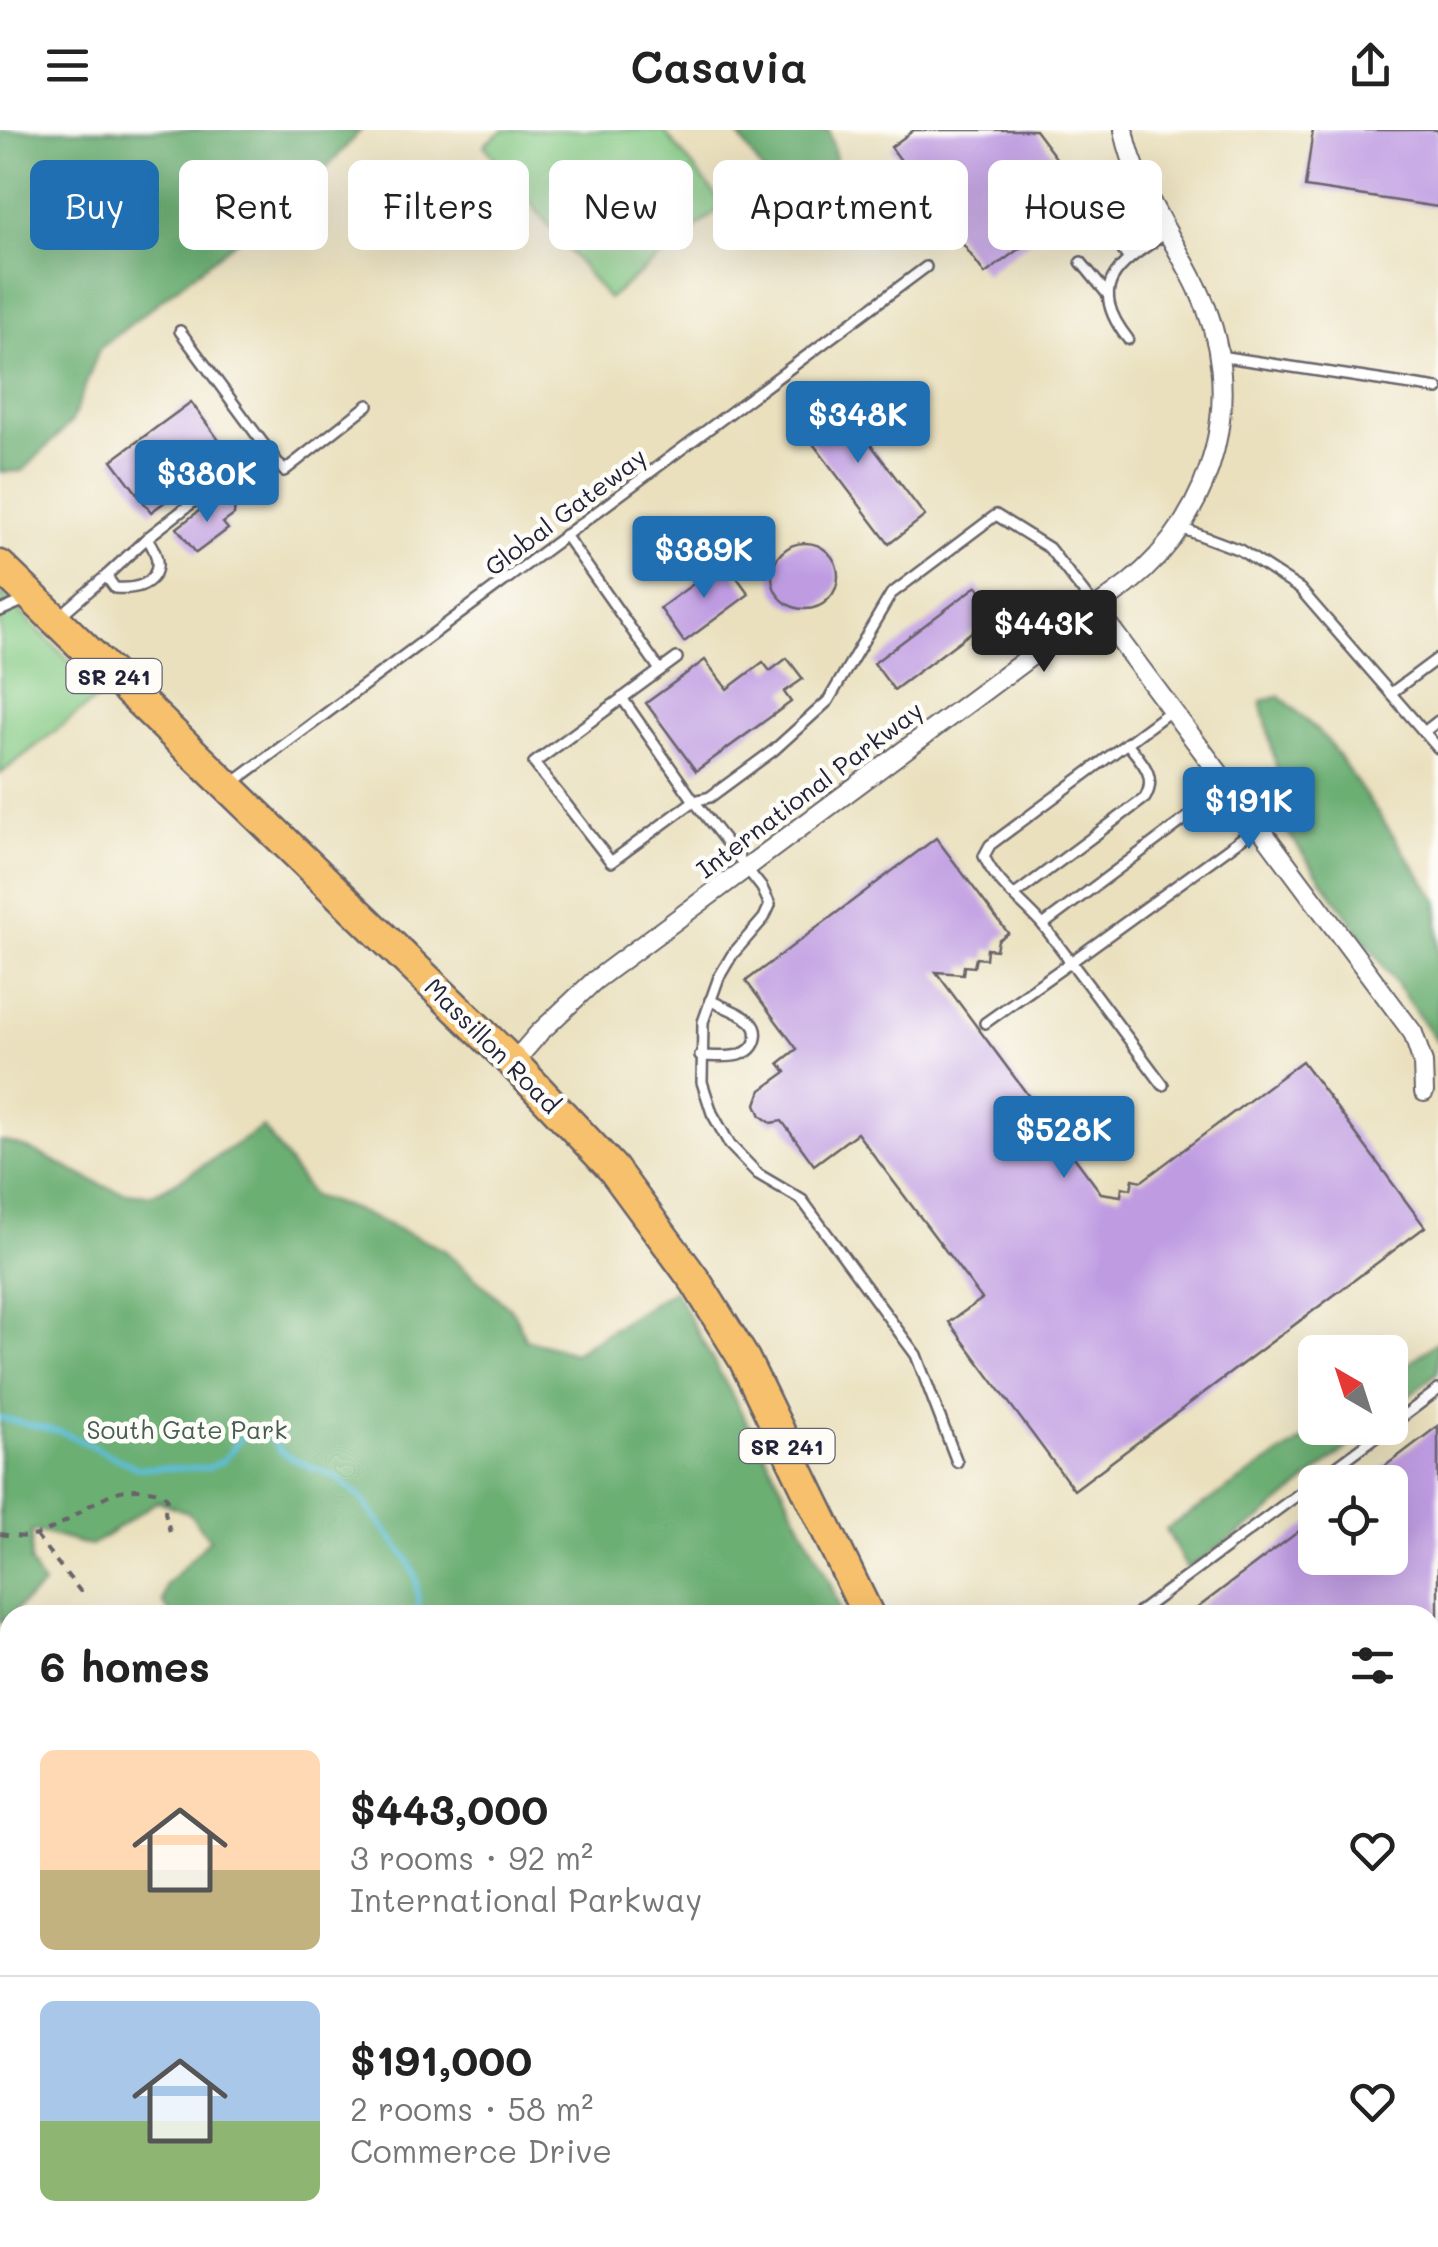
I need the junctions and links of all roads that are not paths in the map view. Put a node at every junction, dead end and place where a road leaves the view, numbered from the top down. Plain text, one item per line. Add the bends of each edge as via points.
1 (1124, 130) edge
2 (1168, 232) junction
3 (1122, 250) edge
4 (1128, 258) junction
5 (1081, 262) dead end
6 (926, 267) dead end
7 (1108, 295) junction
8 (180, 331) dead end
9 (1128, 339) dead end
10 (1219, 356) junction
11 (1438, 389) edge
12 (368, 405) dead end
13 (264, 446) junction
14 (1181, 528) junction
15 (566, 536) junction
16 (146, 538) junction
17 (1, 569) edge
18 (106, 576) junction
19 (32, 596) junction
20 (1095, 607) junction
21 (0, 611) edge
22 (56, 620) junction
23 (677, 658) dead end
24 (1438, 658) edge
25 (660, 670) junction
26 (1391, 693) junction
27 (622, 698) junction
28 (1172, 709) junction
29 (1438, 721) edge
30 (1424, 732) junction
31 (1128, 742) junction
32 (1438, 748) edge
33 (1230, 786) junction
34 (228, 787) junction
35 (694, 801) junction
36 (1259, 826) junction
37 (744, 870) junction
38 (1016, 894) junction
39 (1043, 924) junction
40 (1071, 962) junction
41 (710, 1000) junction
42 (985, 1024) dead end
43 (700, 1056) junction
44 (513, 1063) junction
45 (1163, 1086) dead end
46 (1424, 1092) dead end
47 (1438, 1390) edge
48 (1408, 1413) edge
49 (1365, 1445) edge
50 (957, 1462) dead end
51 (863, 1605) edge
52 (1149, 1605) edge

1 - 2 street, International Parkway via 1137,174
2 - 4 lane
2 - 10 street, International Parkway via 1209,314
3 - 4 lane
4 - 7 lane
5 - 7 lane
6 - 15 lane, Global Gateway
7 - 9 lane via 1109,316
8 - 13 lane
10 - 11 lane
10 - 14 street, International Parkway via 1222,416 1214,457
12 - 13 lane via 284,471
13 - 16 lane
14 - 20 street, International Parkway via 1146,569
14 - 26 lane via 1240,550 1300,590
15 - 25 lane
15 - 34 lane, Global Gateway
16 - 18 lane
16 - 18 lane via 156,551 150,581 115,588
17 - 19 main road, Massillon Road / SR 241
18 - 22 lane
19 - 21 lane
19 - 22 main road, Massillon Road / SR 241
20 - 28 street
20 - 35 lane via 1049,548 996,515 891,594 828,700 774,750 710,797
20 - 37 street, International Parkway
22 - 34 main road, Massillon Road / SR 241
23 - 25 lane
24 - 26 lane
25 - 27 lane
26 - 30 lane
27 - 35 lane
27 - 35 lane via 534,763 611,862
28 - 31 lane
28 - 33 street
29 - 30 lane
30 - 32 lane
31 - 38 lane via 1151,778 1145,798
31 - 38 lane via 990,845 984,856 989,867
33 - 36 street
33 - 39 lane
34 - 44 main road, Massillon Road / SR 241
35 - 37 lane
36 - 40 lane
36 - 46 street via 1412,1034 1423,1062
37 - 41 lane via 770,905 732,955
37 - 44 street, International Parkway via 594,981
38 - 39 lane
39 - 40 lane
40 - 42 lane
40 - 45 lane
41 - 43 lane
41 - 43 lane via 757,1032 747,1053
43 - 50 lane via 712,1113 730,1145 758,1174 802,1200 916,1354
44 - 51 main road, Massillon Road / SR 241 via 613,1169 696,1282 758,1385
47 - 48 lane
49 - 52 lane

